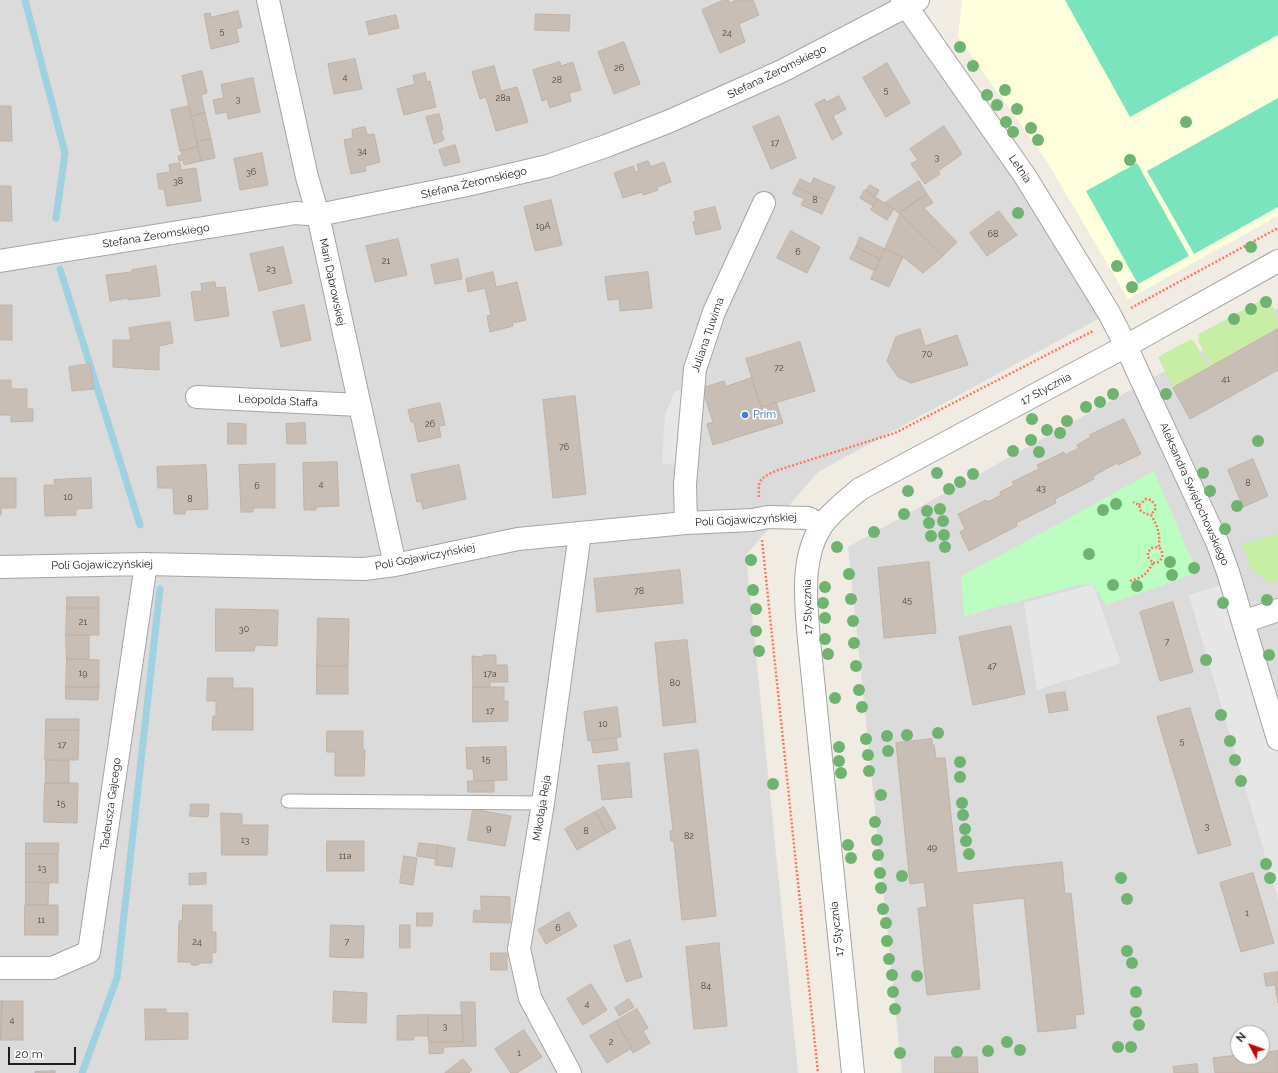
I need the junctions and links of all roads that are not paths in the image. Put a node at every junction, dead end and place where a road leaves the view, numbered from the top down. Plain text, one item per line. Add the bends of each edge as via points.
1 (268, 0) edge
2 (909, 2) edge
3 (764, 203) dead end
4 (318, 216) junction
5 (0, 261) edge
6 (1278, 261) edge
7 (1126, 346) junction
8 (197, 397) dead end
9 (359, 405) junction
10 (686, 523) junction
11 (822, 525) junction
12 (580, 533) junction
13 (146, 564) junction
14 (395, 566) junction
15 (0, 567) edge
16 (1278, 610) edge
17 (1243, 622) junction
18 (1278, 739) edge
19 (288, 801) dead end
20 (543, 803) junction
21 (0, 968) edge
22 (570, 1073) edge
23 (852, 1073) edge

1 - 4 street, Marii Dąbrowskiej
2 - 4 street, Stefana Żeromskiego via 782,72 606,146 548,166
2 - 7 street, Letnia via 1025,176 1105,306
3 - 10 street, Juliana Tuwima via 714,312 695,369 684,484
4 - 5 street, Stefana Żeromskiego via 296,213
4 - 9 street, Marii Dąbrowskiej
6 - 7 street, 17 Stycznia
7 - 11 street, 17 Stycznia via 860,490
7 - 17 street, Aleksandra Świętochowskiego via 1217,542
8 - 9 street, Leopolda Staffa
9 - 14 street, Marii Dąbrowskiej
10 - 11 street, Poli Gojawiczyńskiej via 768,517 808,518
10 - 12 street, Poli Gojawiczyńskiej
11 - 23 street, 17 Stycznia via 813,544 808,564 808,640
12 - 14 street, Poli Gojawiczyńskiej via 518,539
12 - 20 street, Mikołaja Reja
13 - 14 street, Poli Gojawiczyńskiej via 364,569
13 - 15 street, Poli Gojawiczyńskiej
13 - 21 street, Tadeusza Gajcego via 89,952 52,968
16 - 17 street
17 - 18 street, Aleksandra Świętochowskiego
19 - 20 lane
20 - 22 street, Mikołaja Reja via 519,949 530,998

